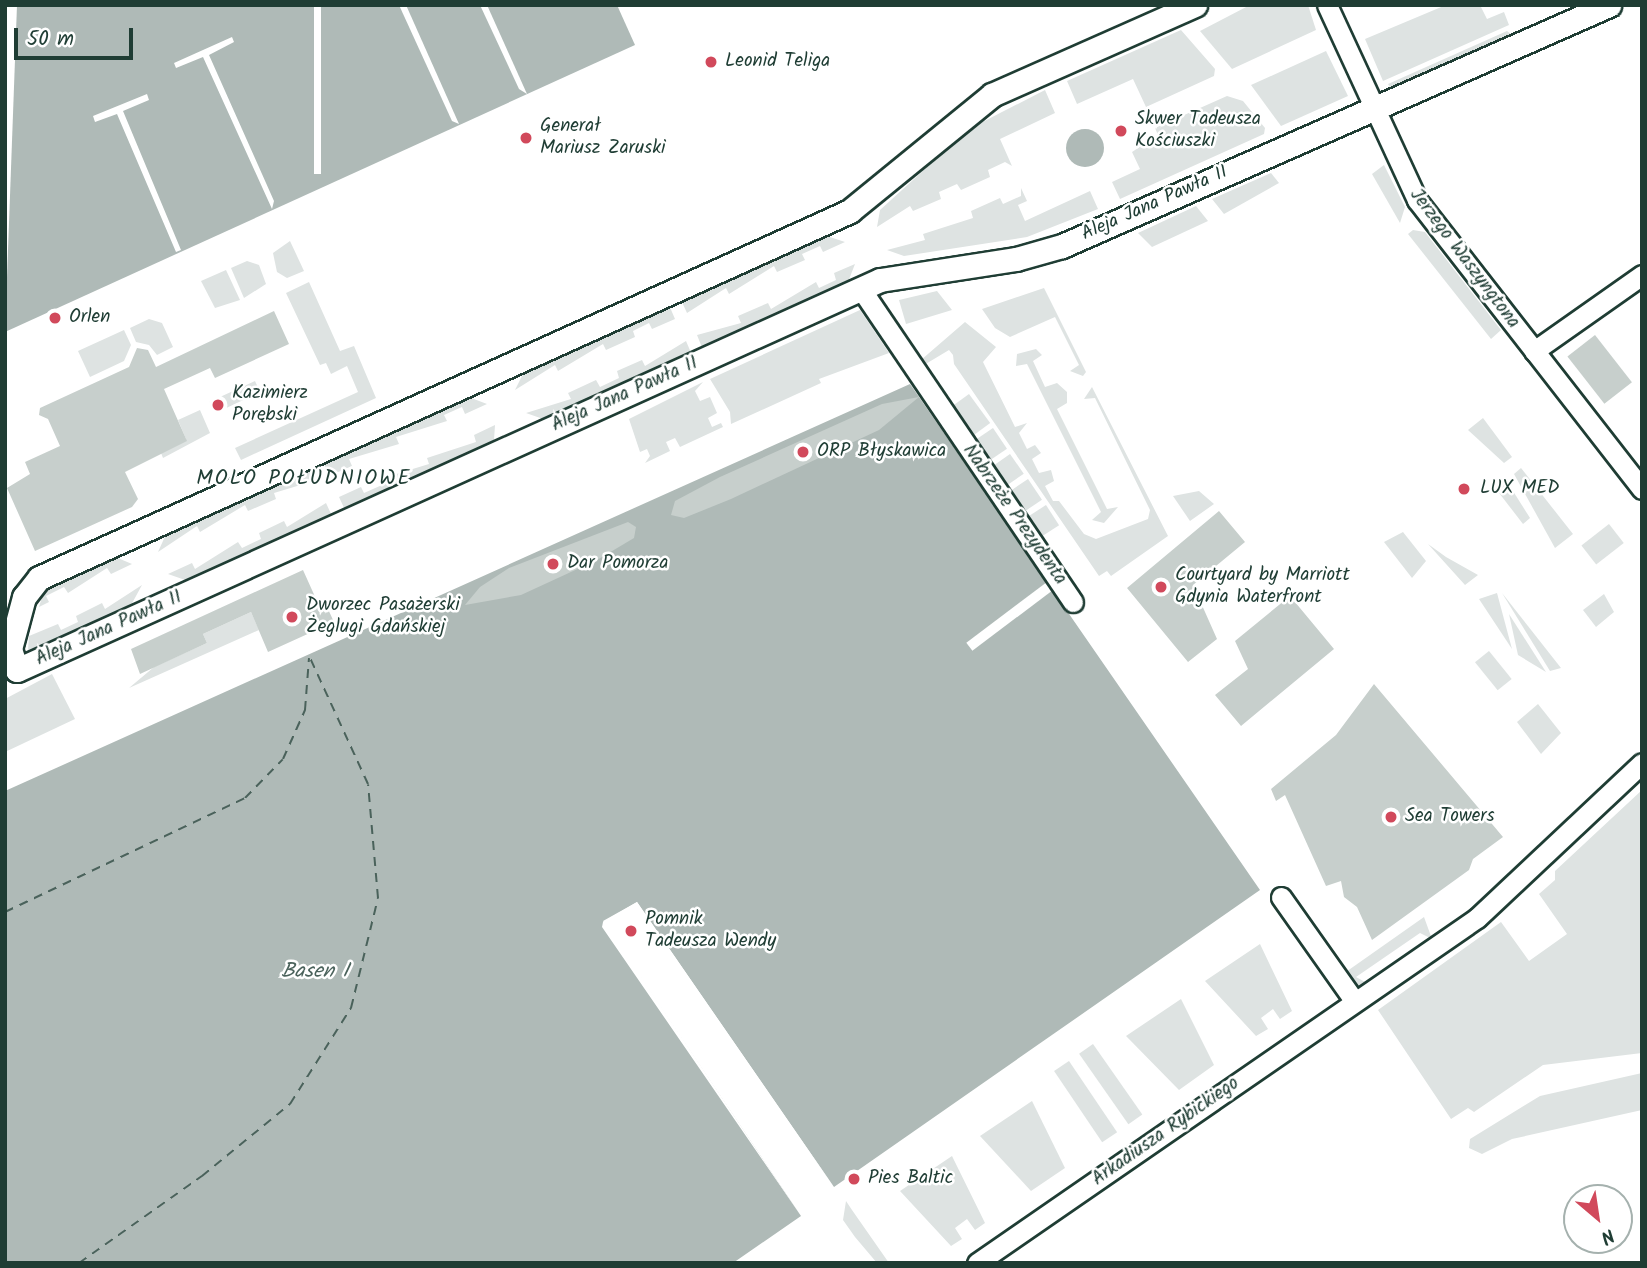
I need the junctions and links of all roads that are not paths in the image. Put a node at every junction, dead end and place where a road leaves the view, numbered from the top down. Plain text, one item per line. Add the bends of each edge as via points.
1 (1195, 5) edge
2 (1327, 5) edge
3 (1609, 5) edge
4 (1372, 107) junction
5 (1642, 275) edge
6 (861, 289) junction
7 (1534, 351) junction
8 (1642, 489) edge
9 (1073, 602) dead end
10 (1642, 763) edge
11 (1281, 897) dead end
12 (1355, 1002) junction
13 (977, 1263) edge

1 - 6 street, Aleja Jana Pawła II via 992,95 850,211 39,579 24,597 11,659 17,670
2 - 4 street, Jerzego Waszyngtona
3 - 4 street
4 - 6 street, Aleja Jana Pawła II via 1038,255 880,280
4 - 7 street, Jerzego Waszyngtona via 1417,201
5 - 7 street
6 - 9 street, Nabrzeże Prezydenta
7 - 8 street, Jerzego Waszyngtona
10 - 12 street, Arkadiusza Rybickiego via 1491,906
11 - 12 street
12 - 13 street, Arkadiusza Rybickiego

